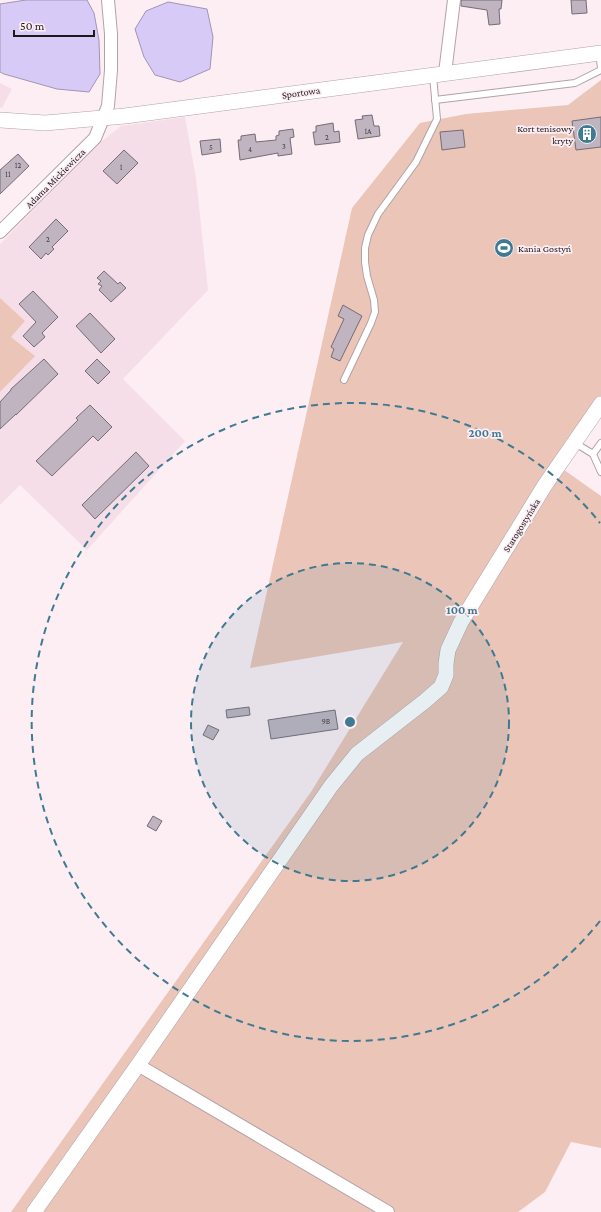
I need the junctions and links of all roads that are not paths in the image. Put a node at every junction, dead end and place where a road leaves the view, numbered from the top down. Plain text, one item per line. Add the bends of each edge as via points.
1 (108, 0) edge
2 (454, 0) edge
3 (601, 61) edge
4 (439, 74) junction
5 (435, 100) junction
6 (103, 118) junction
7 (0, 120) edge
8 (0, 232) edge
9 (344, 380) dead end
10 (601, 404) edge
11 (575, 443) junction
12 (600, 447) edge
13 (593, 454) junction
14 (601, 472) edge
15 (138, 1065) junction
16 (34, 1212) edge
17 (388, 1212) edge

1 - 6 street, Adama Mickiewicza via 111,70 108,106
2 - 4 street
3 - 4 street, Sportowa
3 - 5 lane via 575,83
4 - 5 lane
4 - 6 street, Sportowa
5 - 9 lane via 437,119 416,162 378,214 368,235 364,262 375,312
6 - 7 street, Sportowa via 44,123
6 - 8 street, Adama Mickiewicza via 95,138
10 - 11 street, Starogostyńska
11 - 13 lane
11 - 15 street, Starogostyńska via 461,622 448,650 446,675 441,687 357,754 331,786
12 - 13 lane
13 - 14 lane
15 - 16 street, Starogostyńska
15 - 17 street

